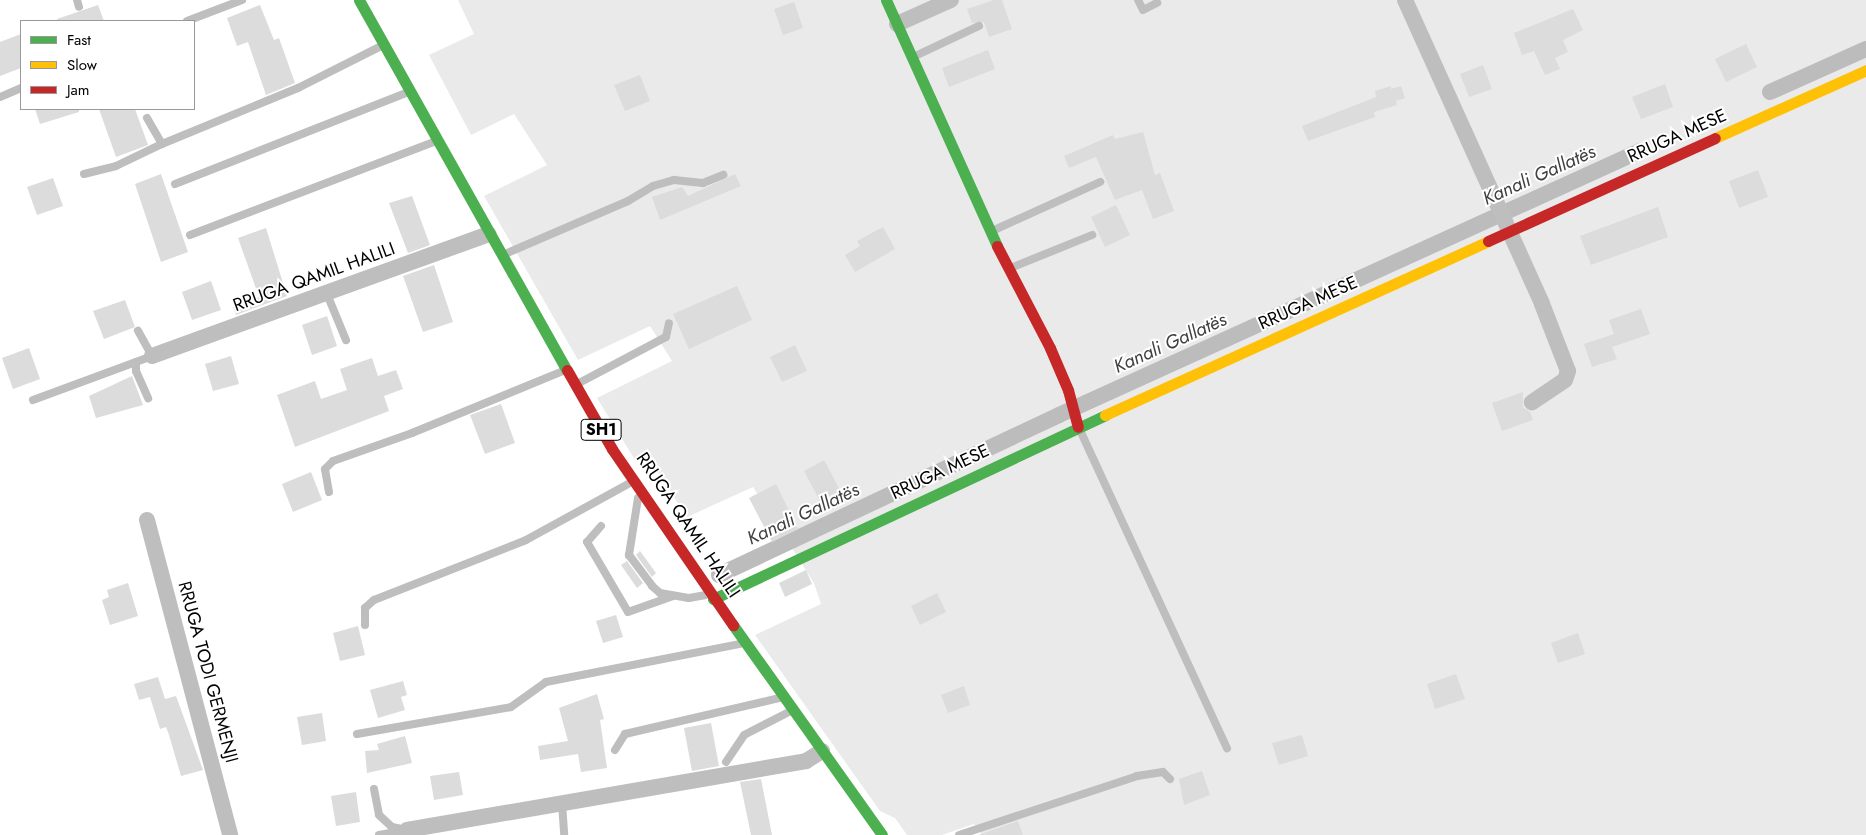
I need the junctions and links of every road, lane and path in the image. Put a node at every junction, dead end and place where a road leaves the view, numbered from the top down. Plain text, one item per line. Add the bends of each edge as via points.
1 (242, 0) edge
2 (359, 0) edge
3 (886, 0) edge
4 (951, 0) edge
5 (1138, 0) edge
6 (1404, 0) edge
7 (1157, 3) dead end
8 (190, 20) edge
9 (897, 24) junction
10 (979, 26) dead end
11 (384, 44) junction
12 (912, 57) junction
13 (1866, 70) edge
14 (20, 88) edge
15 (410, 91) junction
16 (0, 97) edge
17 (148, 118) dead end
18 (437, 141) junction
19 (162, 144) junction
20 (84, 174) dead end
21 (722, 175) dead end
22 (1100, 182) dead end
23 (175, 184) dead end
24 (1506, 228) junction
25 (991, 232) junction
26 (190, 234) dead end
27 (489, 234) junction
28 (1092, 235) dead end
29 (501, 256) junction
30 (1007, 269) junction
31 (327, 294) junction
32 (669, 323) dead end
33 (138, 331) dead end
34 (346, 340) dead end
35 (144, 359) junction
36 (565, 371) junction
37 (574, 386) junction
38 (148, 398) dead end
39 (33, 400) dead end
40 (1532, 402) dead end
41 (1077, 421) junction
42 (633, 481) junction
43 (329, 492) dead end
44 (640, 492) junction
45 (147, 520) dead end
46 (601, 526) dead end
47 (673, 596) junction
48 (712, 596) junction
49 (365, 625) dead end
50 (745, 642) junction
51 (783, 697) junction
52 (793, 710) junction
53 (357, 734) dead end
54 (1227, 748) dead end
55 (614, 750) dead end
56 (822, 751) junction
57 (726, 762) dead end
58 (1170, 779) dead end
59 (374, 789) dead end
60 (562, 803) junction
61 (404, 833) edge
62 (880, 834) edge
63 (230, 835) edge
64 (379, 835) edge
65 (564, 835) edge
66 (959, 835) edge

1 - 8 lane
2 - 11 street, RRUGA QAMIL HALILI / SH1
3 - 9 street
4 - 9 street
5 - 7 lane via 1143,10
6 - 24 street
9 - 12 street
10 - 12 lane
11 - 15 street, RRUGA QAMIL HALILI / SH1
11 - 19 lane via 298,88
12 - 25 street
13 - 24 street, RRUGA MESE
14 - 16 lane
15 - 18 street, RRUGA QAMIL HALILI / SH1
15 - 23 lane
17 - 19 lane
18 - 26 lane
18 - 27 street, RRUGA QAMIL HALILI / SH1
19 - 20 lane via 116,166
21 - 29 lane via 703,183 674,180 653,186
22 - 25 lane
24 - 40 street via 1568,371 1565,380
24 - 41 street, RRUGA MESE
25 - 30 street
27 - 29 street, RRUGA QAMIL HALILI / SH1
27 - 31 street, RRUGA QAMIL HALILI
28 - 30 lane
29 - 36 street, RRUGA QAMIL HALILI / SH1
30 - 41 street via 1036,318 1068,390
31 - 34 lane
31 - 35 street, RRUGA QAMIL HALILI
32 - 37 lane via 666,337 660,341
33 - 35 lane
35 - 38 lane via 136,371
35 - 39 lane
36 - 37 street, RRUGA QAMIL HALILI / SH1
36 - 43 lane via 333,461 324,469
37 - 42 street, RRUGA QAMIL HALILI / SH1
41 - 48 street, RRUGA MESE
41 - 54 lane
42 - 44 street, RRUGA QAMIL HALILI / SH1
42 - 49 lane via 526,540 374,600 365,608
44 - 47 lane via 633,515 629,555 652,586
44 - 48 street, RRUGA QAMIL HALILI / SH1
45 - 63 street, RRUGA TODI GERMENJI
46 - 47 lane via 587,542 628,612
47 - 48 lane
48 - 50 street, RRUGA QAMIL HALILI / SH1
50 - 51 street, RRUGA QAMIL HALILI / SH1
50 - 53 lane via 546,682 511,707
51 - 52 street, RRUGA QAMIL HALILI / SH1
51 - 55 lane via 625,734
52 - 56 street, RRUGA QAMIL HALILI / SH1
52 - 57 lane via 744,735
56 - 60 street via 806,761
56 - 62 street, RRUGA QAMIL HALILI / SH1
58 - 66 lane via 1163,772 1137,776
59 - 61 lane via 379,815
60 - 61 street
60 - 65 lane
61 - 64 lane

